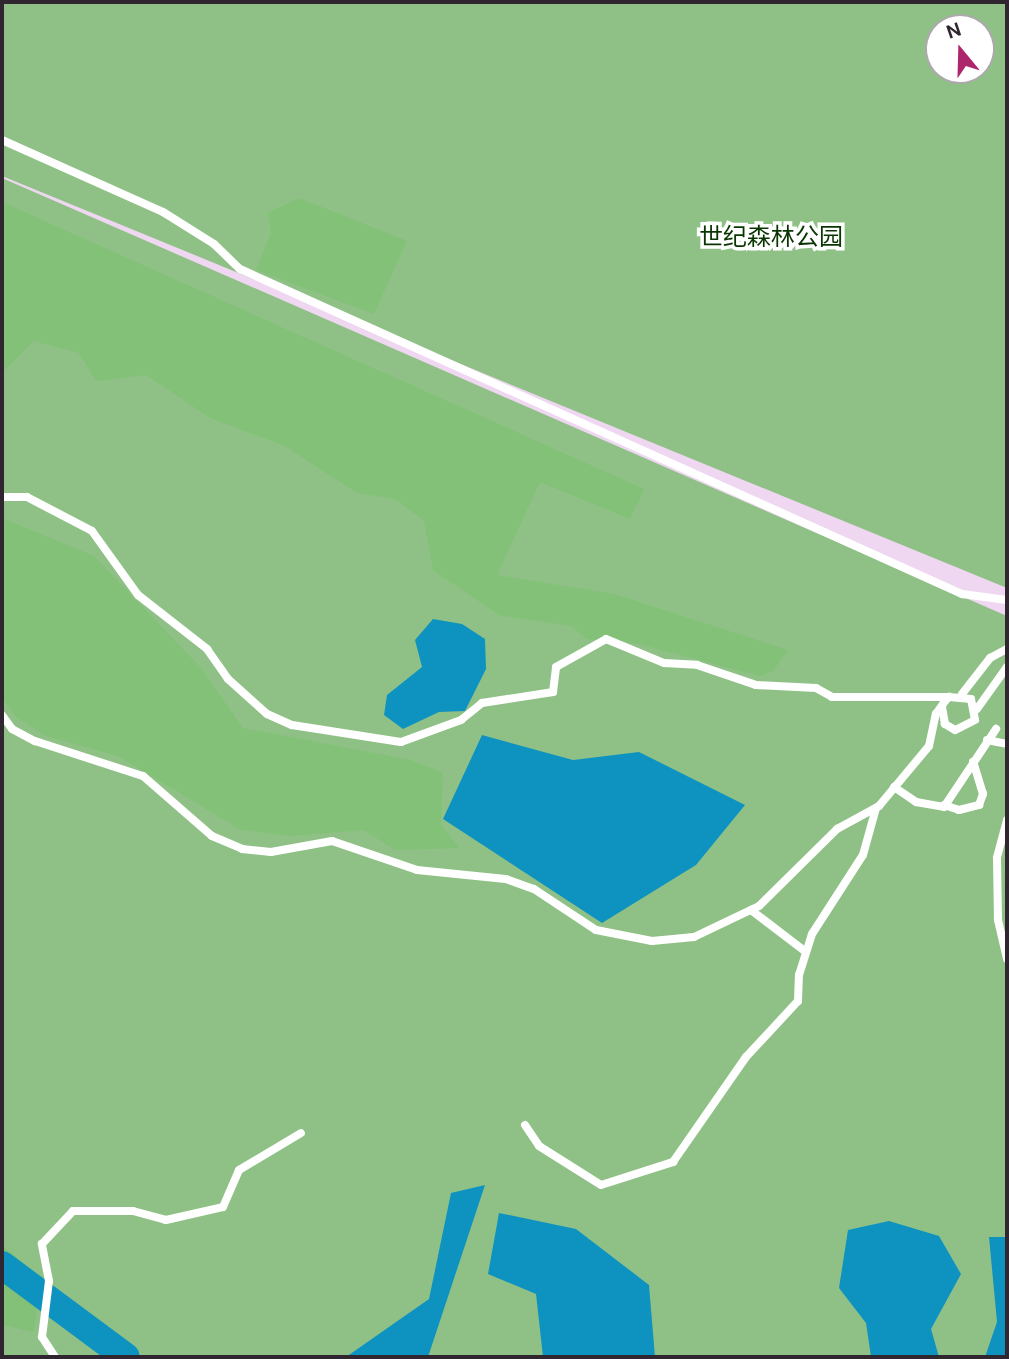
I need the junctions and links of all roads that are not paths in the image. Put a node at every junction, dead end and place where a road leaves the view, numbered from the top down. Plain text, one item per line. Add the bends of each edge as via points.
1 (2, 140) edge
2 (2, 497) edge
3 (1007, 600) edge
4 (1007, 649) edge
5 (1007, 667) edge
6 (962, 694) junction
7 (949, 697) junction
8 (942, 707) junction
9 (977, 709) junction
10 (2, 715) edge
11 (996, 729) dead end
12 (987, 740) junction
13 (1007, 744) edge
14 (973, 761) junction
15 (894, 787) junction
16 (944, 806) junction
17 (876, 808) junction
18 (1007, 820) edge
19 (751, 910) junction
20 (806, 952) junction
21 (1007, 958) edge
22 (525, 1125) dead end
23 (301, 1133) dead end
24 (55, 1357) edge

1 - 3 lane via 163,212 214,244 240,269 962,594
2 - 7 lane via 27,497 92,531 138,595 206,649 228,679 267,714 292,725 411,739 461,720 482,703 554,692 556,667 606,639 664,663 698,665 756,685 816,688 832,697
4 - 6 lane via 990,658
5 - 9 lane
6 - 7 lane
6 - 9 lane
7 - 8 lane
8 - 9 lane via 945,724 955,730 972,725
8 - 15 lane via 929,746
10 - 19 lane via 35,741 143,776 212,836 243,849 271,852 332,841 417,870 506,879 534,889 596,930 652,941 694,936
11 - 12 lane
12 - 13 lane
12 - 14 lane
14 - 16 lane
14 - 16 lane via 983,794 979,805 972,810
15 - 16 lane via 916,802
15 - 17 lane
17 - 19 lane via 837,829
17 - 20 lane via 863,855 812,934
18 - 21 lane via 997,858 998,920
19 - 20 lane
20 - 22 lane via 798,1001 746,1056 673,1162 601,1185 540,1146
23 - 24 lane via 239,1170 223,1207 166,1220 132,1211 73,1211 42,1244 49,1281 42,1337

